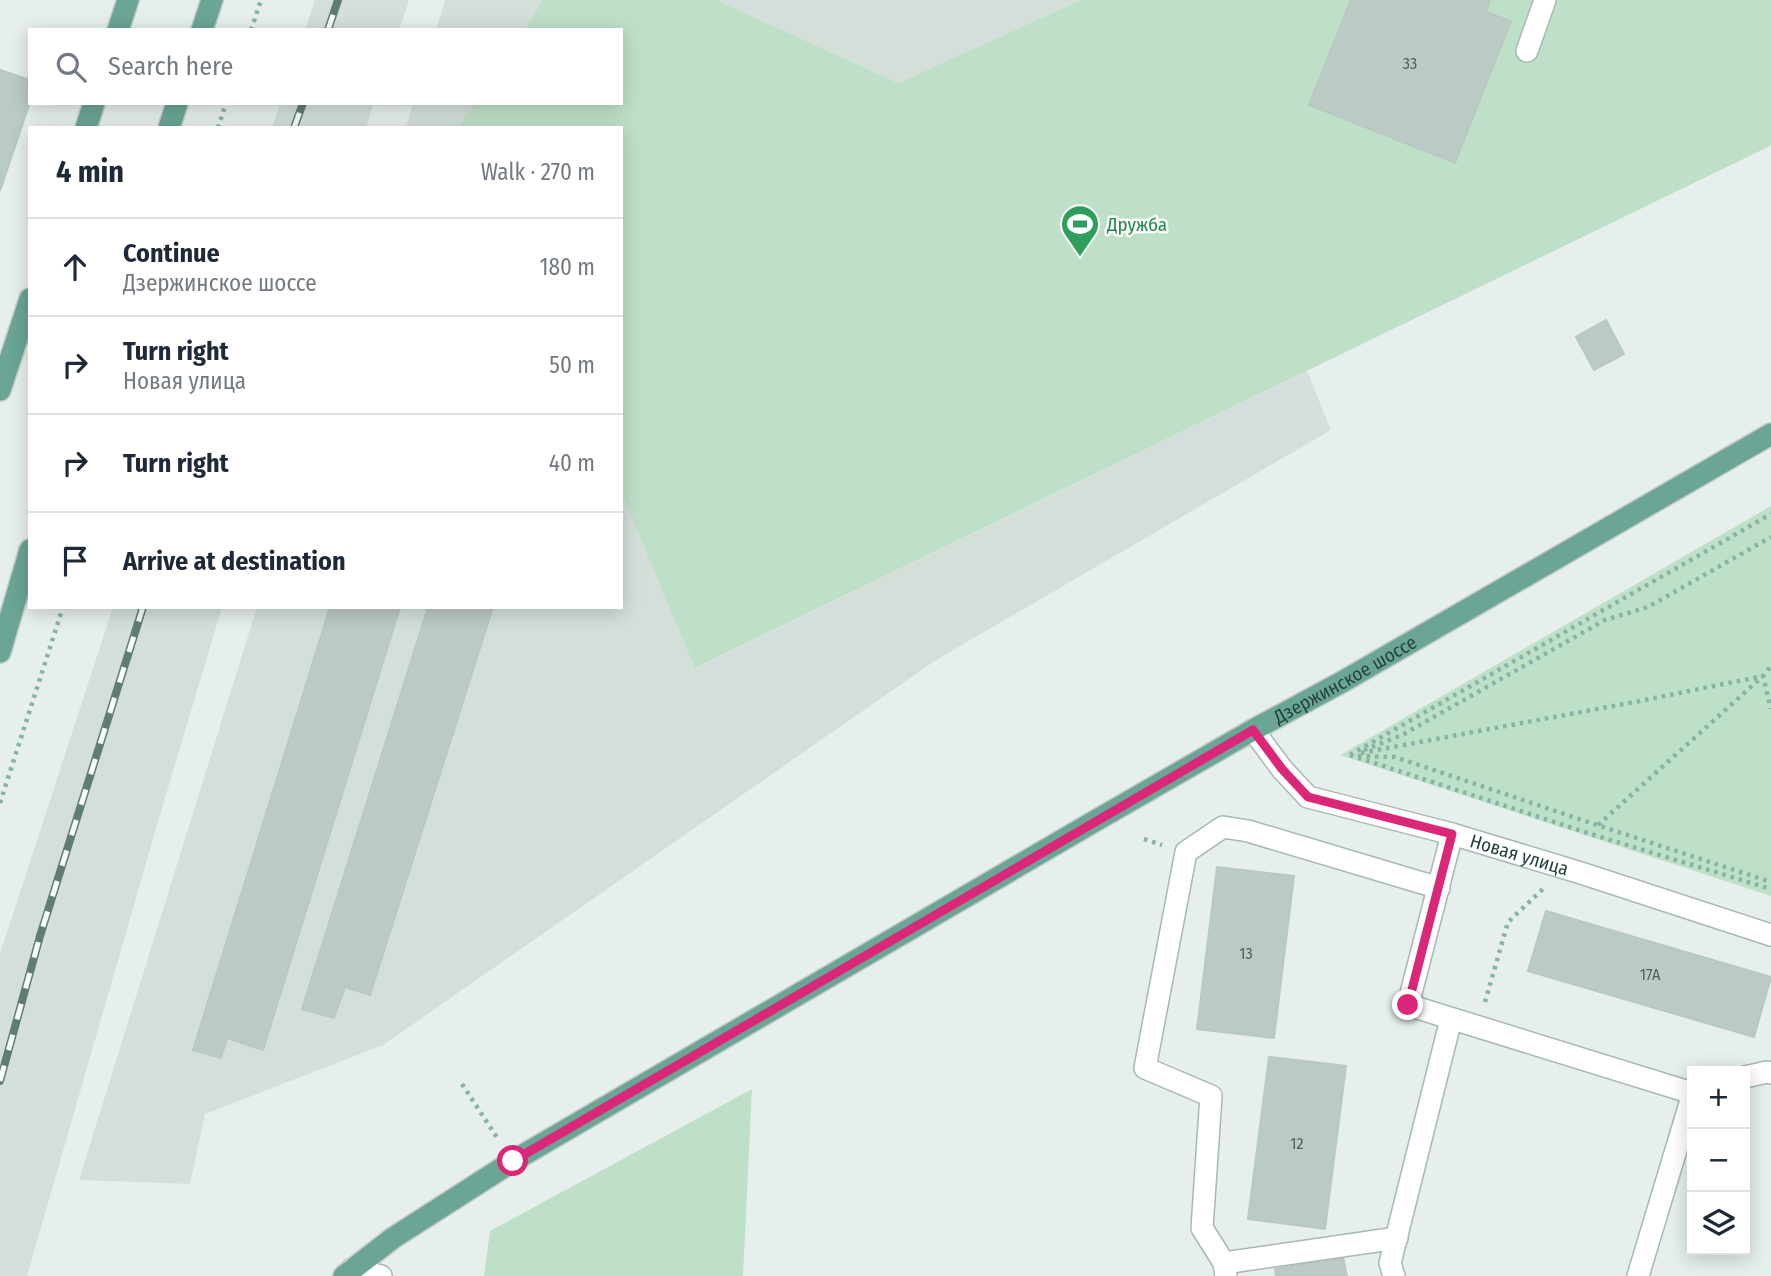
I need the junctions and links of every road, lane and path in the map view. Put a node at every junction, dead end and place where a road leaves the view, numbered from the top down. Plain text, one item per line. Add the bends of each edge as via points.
1 (128, 0) edge
2 (212, 0) edge
3 (261, 0) edge
4 (1545, 0) edge
5 (119, 28) edge
6 (203, 28) edge
7 (252, 28) edge
8 (1527, 51) dead end
9 (93, 105) edge
10 (176, 105) edge
11 (225, 105) edge
12 (87, 126) edge
13 (170, 126) edge
14 (219, 126) edge
15 (28, 305) edge
16 (0, 390) edge
17 (1771, 426) edge
18 (1771, 434) edge
19 (1745, 448) junction
20 (1771, 514) edge
21 (1771, 537) edge
22 (28, 557) edge
23 (62, 609) edge
24 (0, 652) edge
25 (1771, 666) edge
26 (1763, 676) junction
27 (1771, 709) edge
28 (1253, 730) junction
29 (1350, 755) junction
30 (0, 803) edge
31 (1597, 825) junction
32 (1452, 834) junction
33 (1771, 881) edge
34 (1546, 886) dead end
35 (1439, 888) junction
36 (1771, 889) edge
37 (1771, 935) edge
38 (1451, 1019) junction
39 (1477, 1027) junction
40 (1771, 1073) edge
41 (1750, 1076) edge
42 (1687, 1093) edge
43 (1687, 1112) edge
44 (1396, 1238) junction
45 (1225, 1270) edge
46 (349, 1273) edge
47 (381, 1276) edge
48 (1394, 1276) edge
49 (1638, 1276) edge

1 - 5 main road
2 - 6 main road
3 - 7 path
4 - 8 street
9 - 12 main road
10 - 13 main road
11 - 14 path
15 - 16 main road
17 - 19 street
18 - 19 main road, Дзержинское шоссе
19 - 28 main road, Дзержинское шоссе
20 - 29 path
21 - 29 path via 1648,607 1605,620 1402,735
22 - 24 main road
23 - 30 path
25 - 26 path
26 - 27 path
26 - 29 path
26 - 31 path
28 - 32 street, Новая улица via 1308,797
28 - 46 main road, Дзержинское шоссе via 513,1161 393,1238
29 - 31 path via 1395,757
29 - 36 path
31 - 33 path
32 - 35 street
32 - 37 street, Новая улица
34 - 39 path via 1508,922
35 - 38 street via 1408,1005
35 - 45 street via 1223,827 1186,852 1145,1068 1211,1096 1202,1228
38 - 39 street
38 - 44 street
39 - 42 street
40 - 41 street
43 - 49 street
44 - 45 street
44 - 48 street via 1390,1263
46 - 47 street

